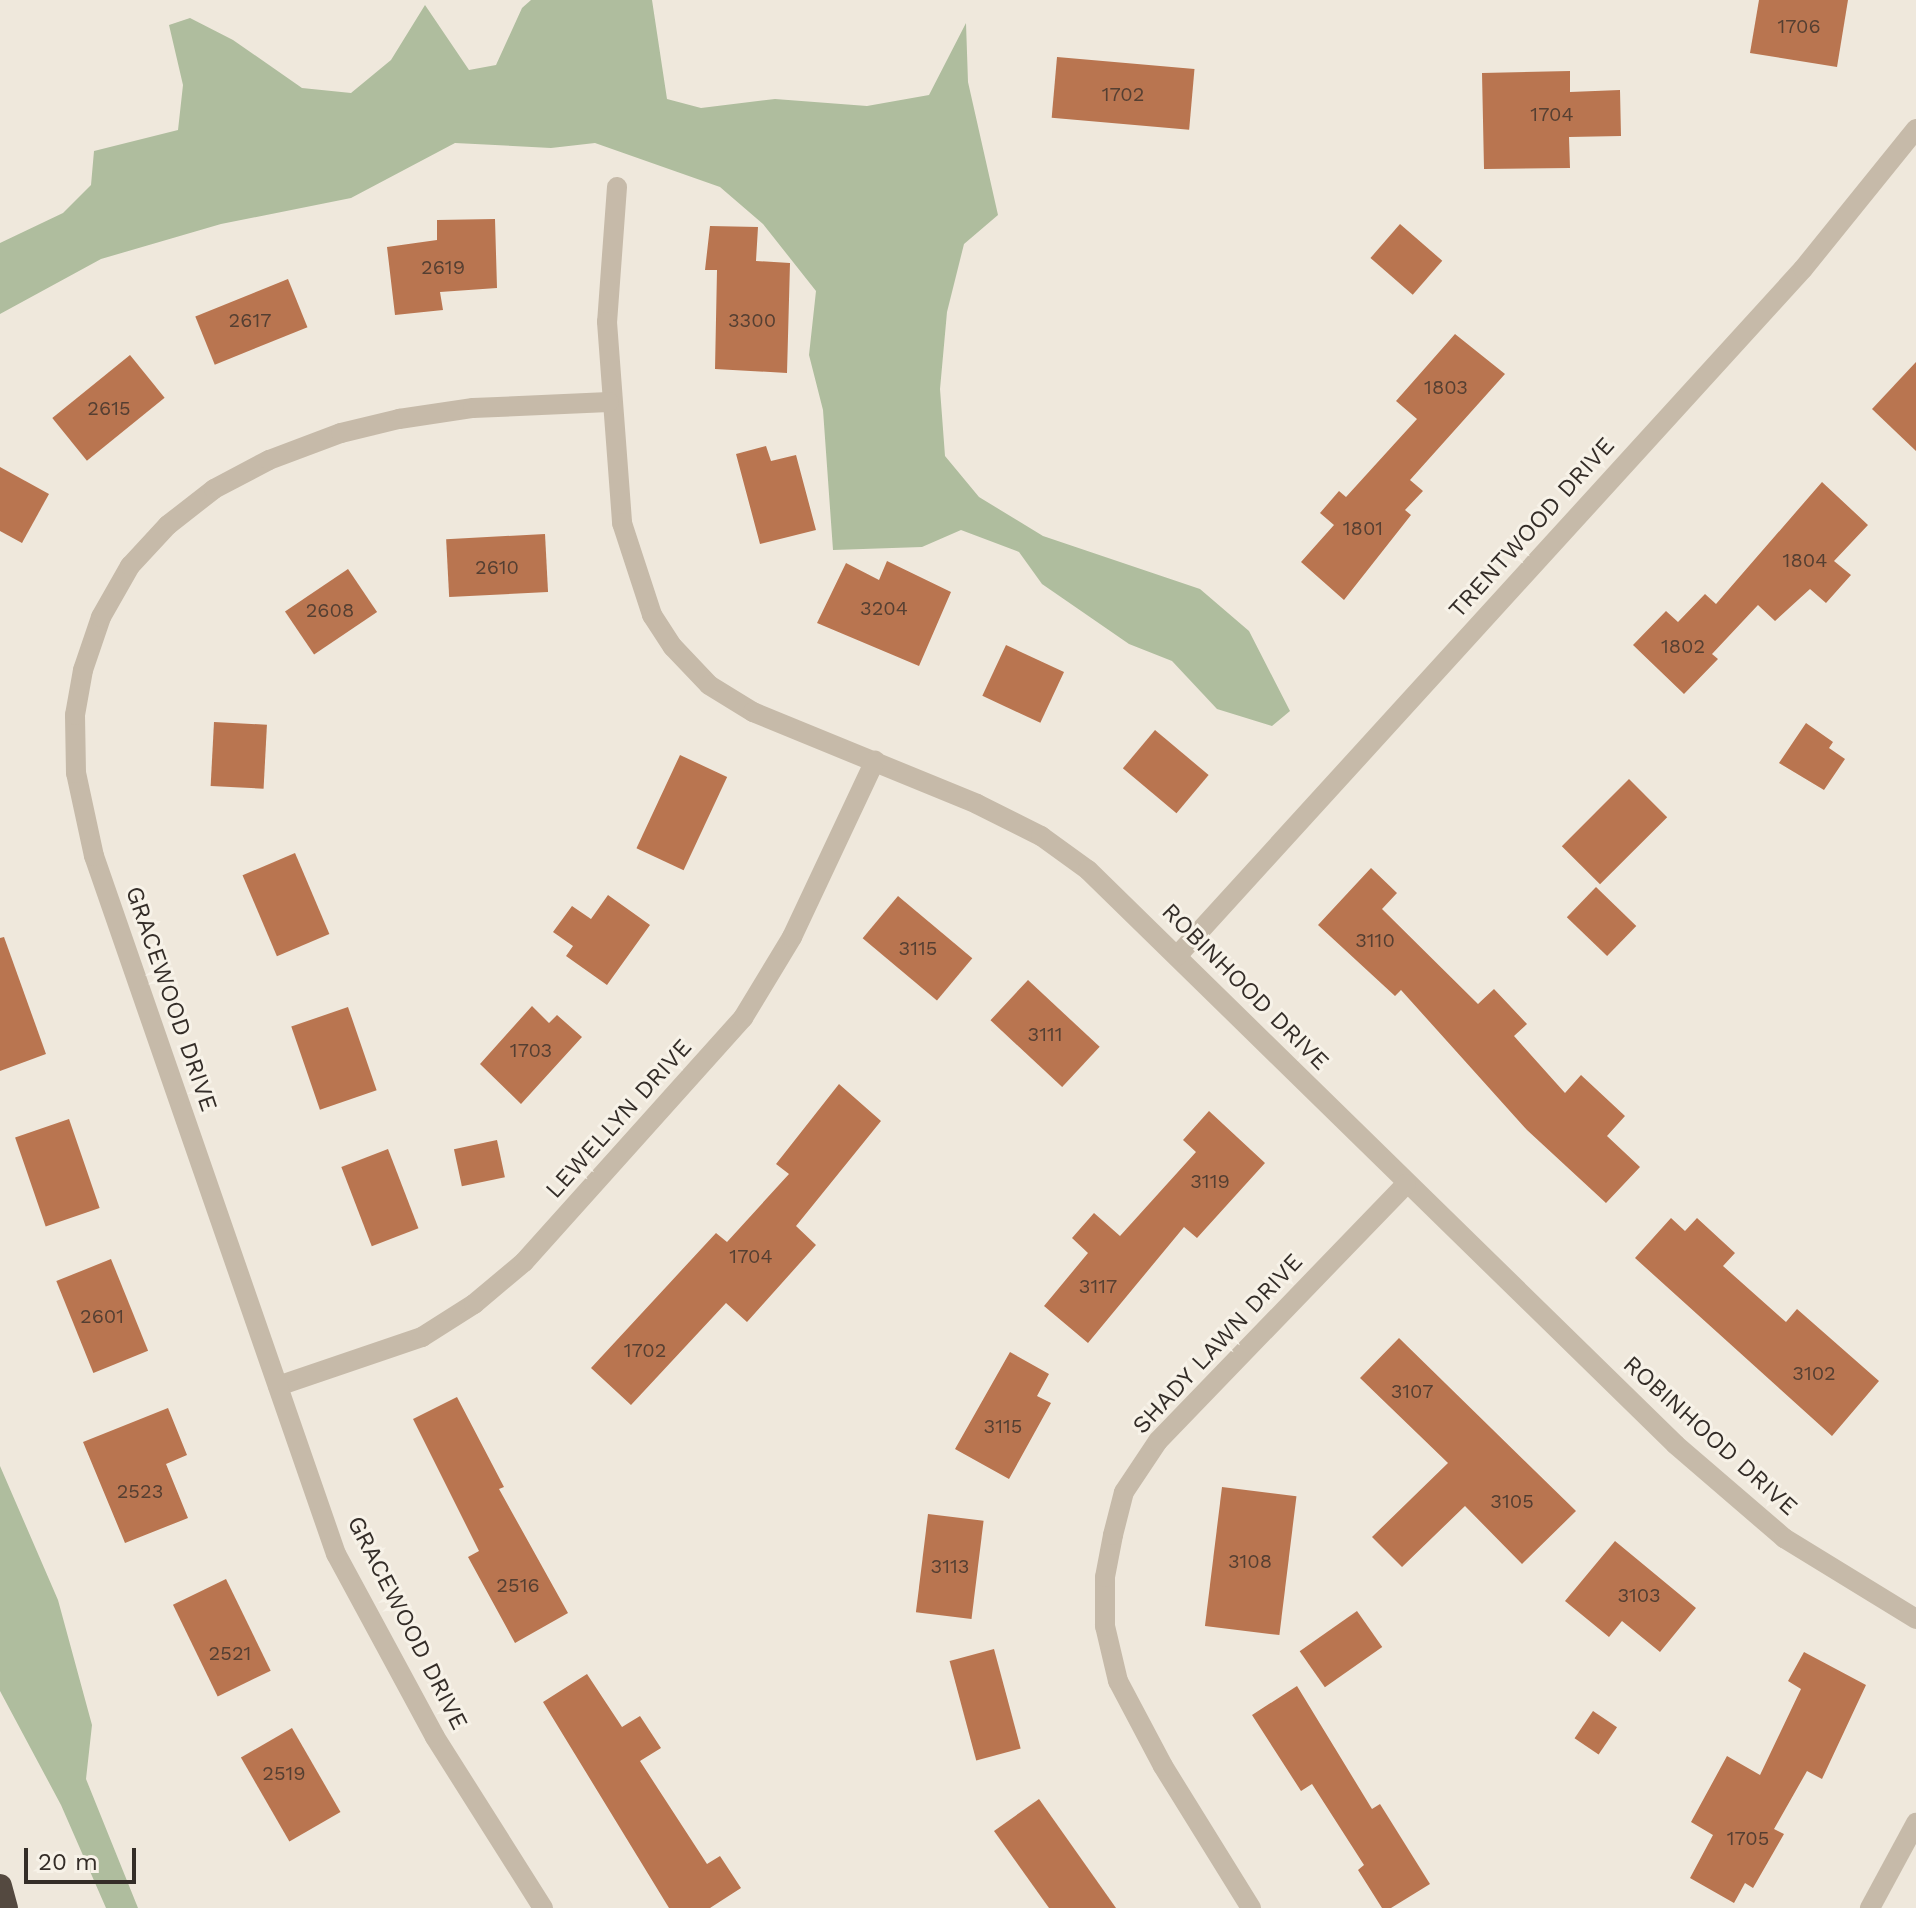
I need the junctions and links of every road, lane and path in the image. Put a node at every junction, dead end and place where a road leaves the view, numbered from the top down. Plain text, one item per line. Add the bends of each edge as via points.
1 (1916, 129) edge
2 (617, 187) dead end
3 (609, 402) junction
4 (875, 761) junction
5 (1177, 956) junction
6 (1406, 1184) junction
7 (278, 1386) junction
8 (1916, 1619) edge
9 (1916, 1823) edge
10 (0, 1886) edge
11 (6, 1908) edge
12 (543, 1908) edge
13 (1251, 1908) edge
14 (1870, 1908) edge

1 - 5 street, TRENTWOOD DRIVE via 1803,269
2 - 3 street, ROBINHOOD DRIVE via 607,322
3 - 4 street, ROBINHOOD DRIVE via 622,523 652,615 673,647 709,685 753,712
3 - 7 street, GRACEWOOD DRIVE via 473,408 399,419 341,433 269,460 214,489 168,525 130,566 101,617 83,670 75,715 76,773 94,856
4 - 5 street, ROBINHOOD DRIVE via 1041,836 1088,870
4 - 7 street, LEWELLYN DRIVE via 792,937 743,1018 524,1262 474,1304 422,1337
5 - 6 street, ROBINHOOD DRIVE
6 - 8 street, ROBINHOOD DRIVE via 1676,1445 1784,1538
6 - 13 street, SHADY LAWN DRIVE via 1158,1441 1124,1492 1113,1535 1105,1577 1105,1626 1118,1681 1163,1766
7 - 12 street, GRACEWOOD DRIVE via 336,1554 435,1737
9 - 14 street
10 - 11 highway

